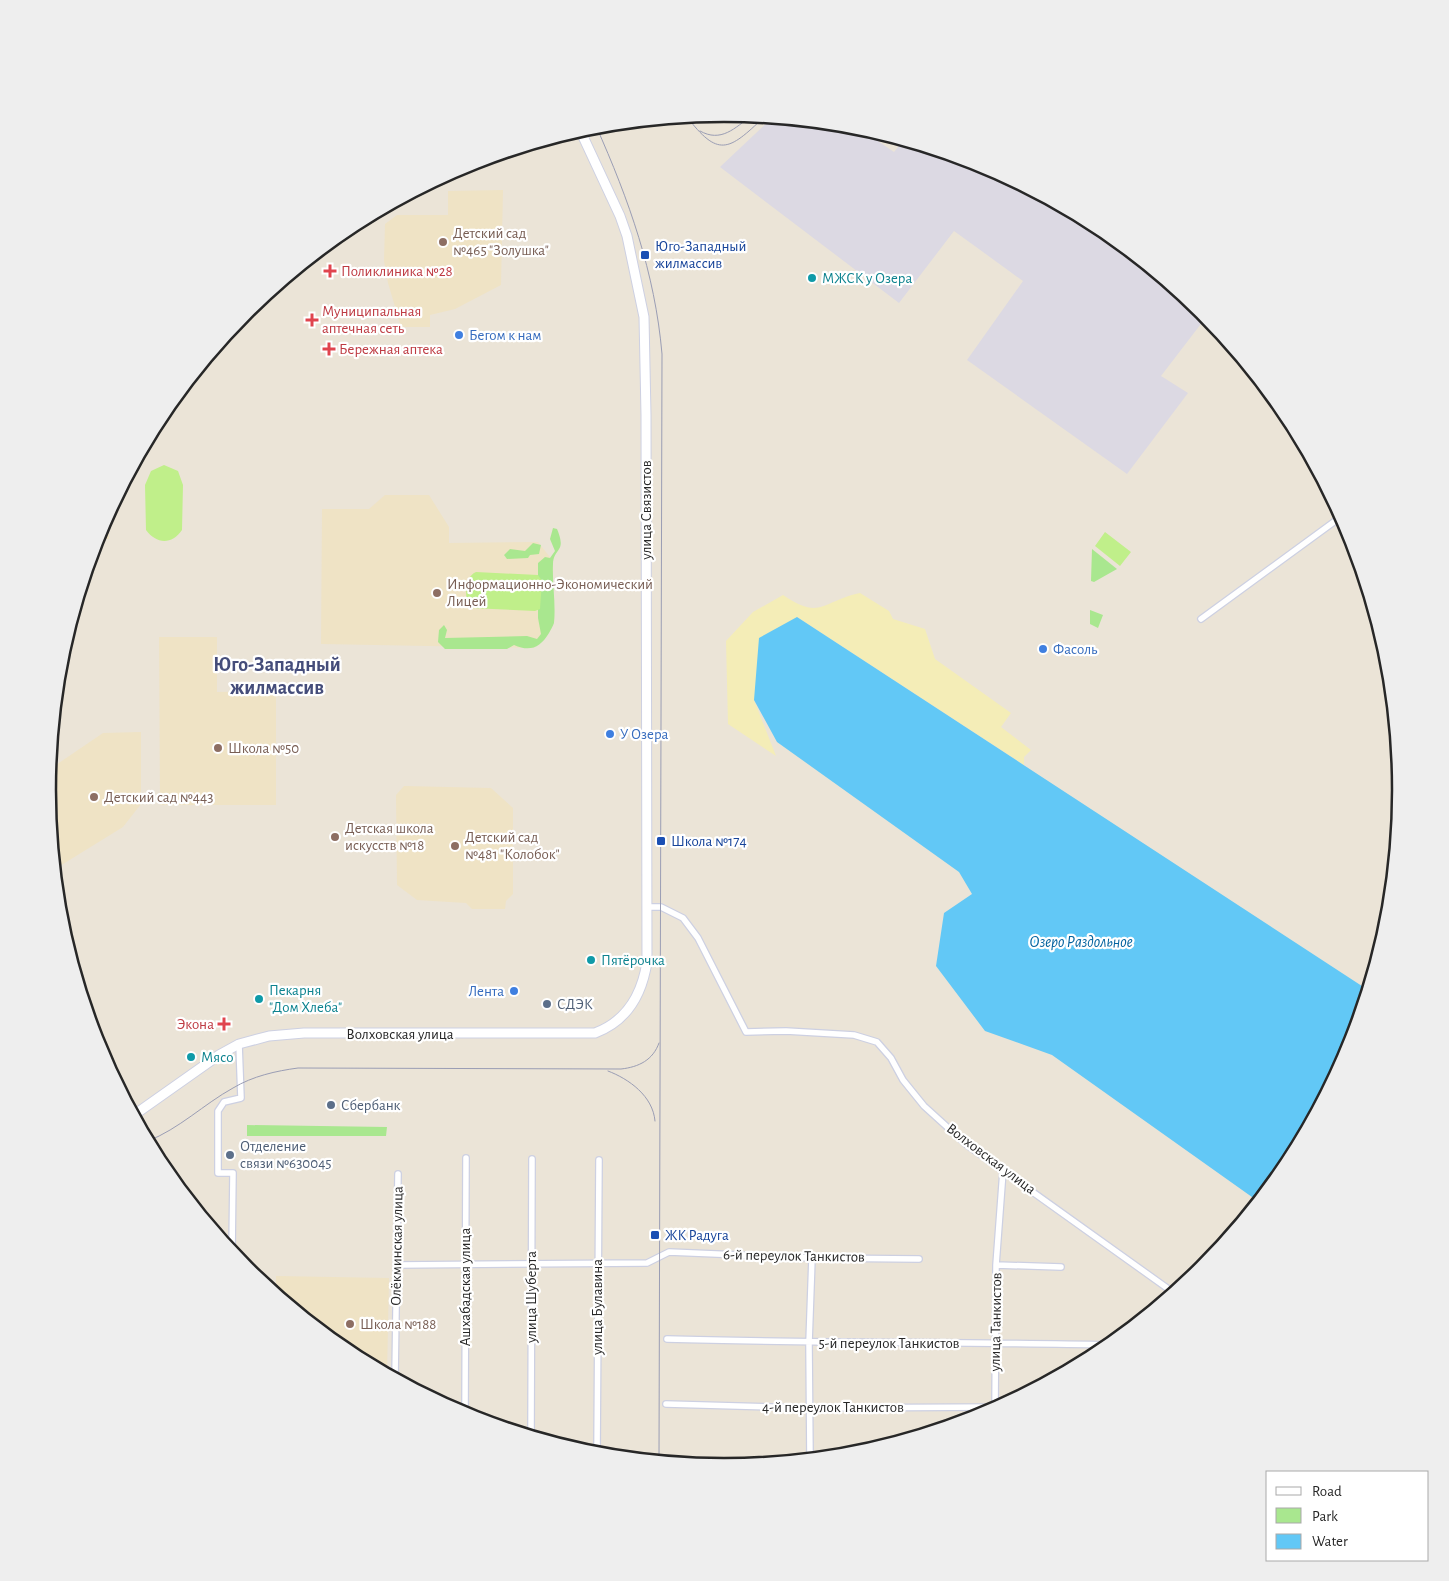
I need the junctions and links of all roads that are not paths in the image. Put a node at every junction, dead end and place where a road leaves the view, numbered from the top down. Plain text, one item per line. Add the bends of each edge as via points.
1 (583, 138) edge
2 (1336, 521) edge
3 (1201, 619) dead end
4 (647, 907) junction
5 (647, 962) joint
6 (239, 1044) junction
7 (139, 1112) edge
8 (466, 1158) dead end
9 (532, 1159) dead end
10 (599, 1160) dead end
11 (1003, 1171) junction
12 (398, 1174) dead end
13 (232, 1242) edge
14 (812, 1258) junction
15 (918, 1259) dead end
16 (597, 1263) junction
17 (466, 1264) junction
18 (530, 1264) junction
19 (397, 1265) junction
20 (996, 1265) junction
21 (1061, 1267) dead end
22 (1169, 1289) edge
23 (667, 1339) dead end
24 (808, 1343) junction
25 (996, 1343) junction
26 (1096, 1346) edge
27 (395, 1372) edge
28 (996, 1401) edge
29 (666, 1404) dead end
30 (465, 1406) edge
31 (810, 1408) junction
32 (980, 1408) edge
33 (531, 1429) edge
34 (597, 1446) edge
35 (810, 1453) edge

1 - 4 main road, улица Связистов via 627,236 644,317
2 - 3 street
4 - 5 main road, улица Связистов
4 - 11 street, Волховская улица via 661,907 683,918 698,938 746,1032 854,1035 876,1042 924,1106 967,1145
5 - 6 main road, Волховская улица via 644,983 632,1005 618,1022 596,1033 304,1033 269,1036
6 - 7 main road, Волховская улица
6 - 13 street via 241,1098 224,1102 218,1111 218,1173 233,1173
8 - 17 street, Ашхабадская улица
9 - 18 street, улица Шуберта
10 - 16 street, улица Булавина
11 - 20 street, улица Танкистов
11 - 22 street, Волховская улица
12 - 19 street, Олёкминская улица
14 - 15 street, 6-й переулок Танкистов
14 - 16 street, 6-й переулок Танкистов via 669,1252 647,1263
14 - 24 street
16 - 18 street
16 - 34 street, улица Булавина
17 - 18 street
17 - 19 street
17 - 30 street, Ашхабадская улица
18 - 33 street, улица Шуберта
19 - 27 street, Олёкминская улица
20 - 21 street
20 - 25 street, улица Танкистов
23 - 24 street, 5-й переулок Танкистов
24 - 25 street, 5-й переулок Танкистов
24 - 31 street
25 - 26 street, 5-й переулок Танкистов
25 - 28 street, улица Танкистов
29 - 31 street, 4-й переулок Танкистов
31 - 32 street, 4-й переулок Танкистов
31 - 35 street

